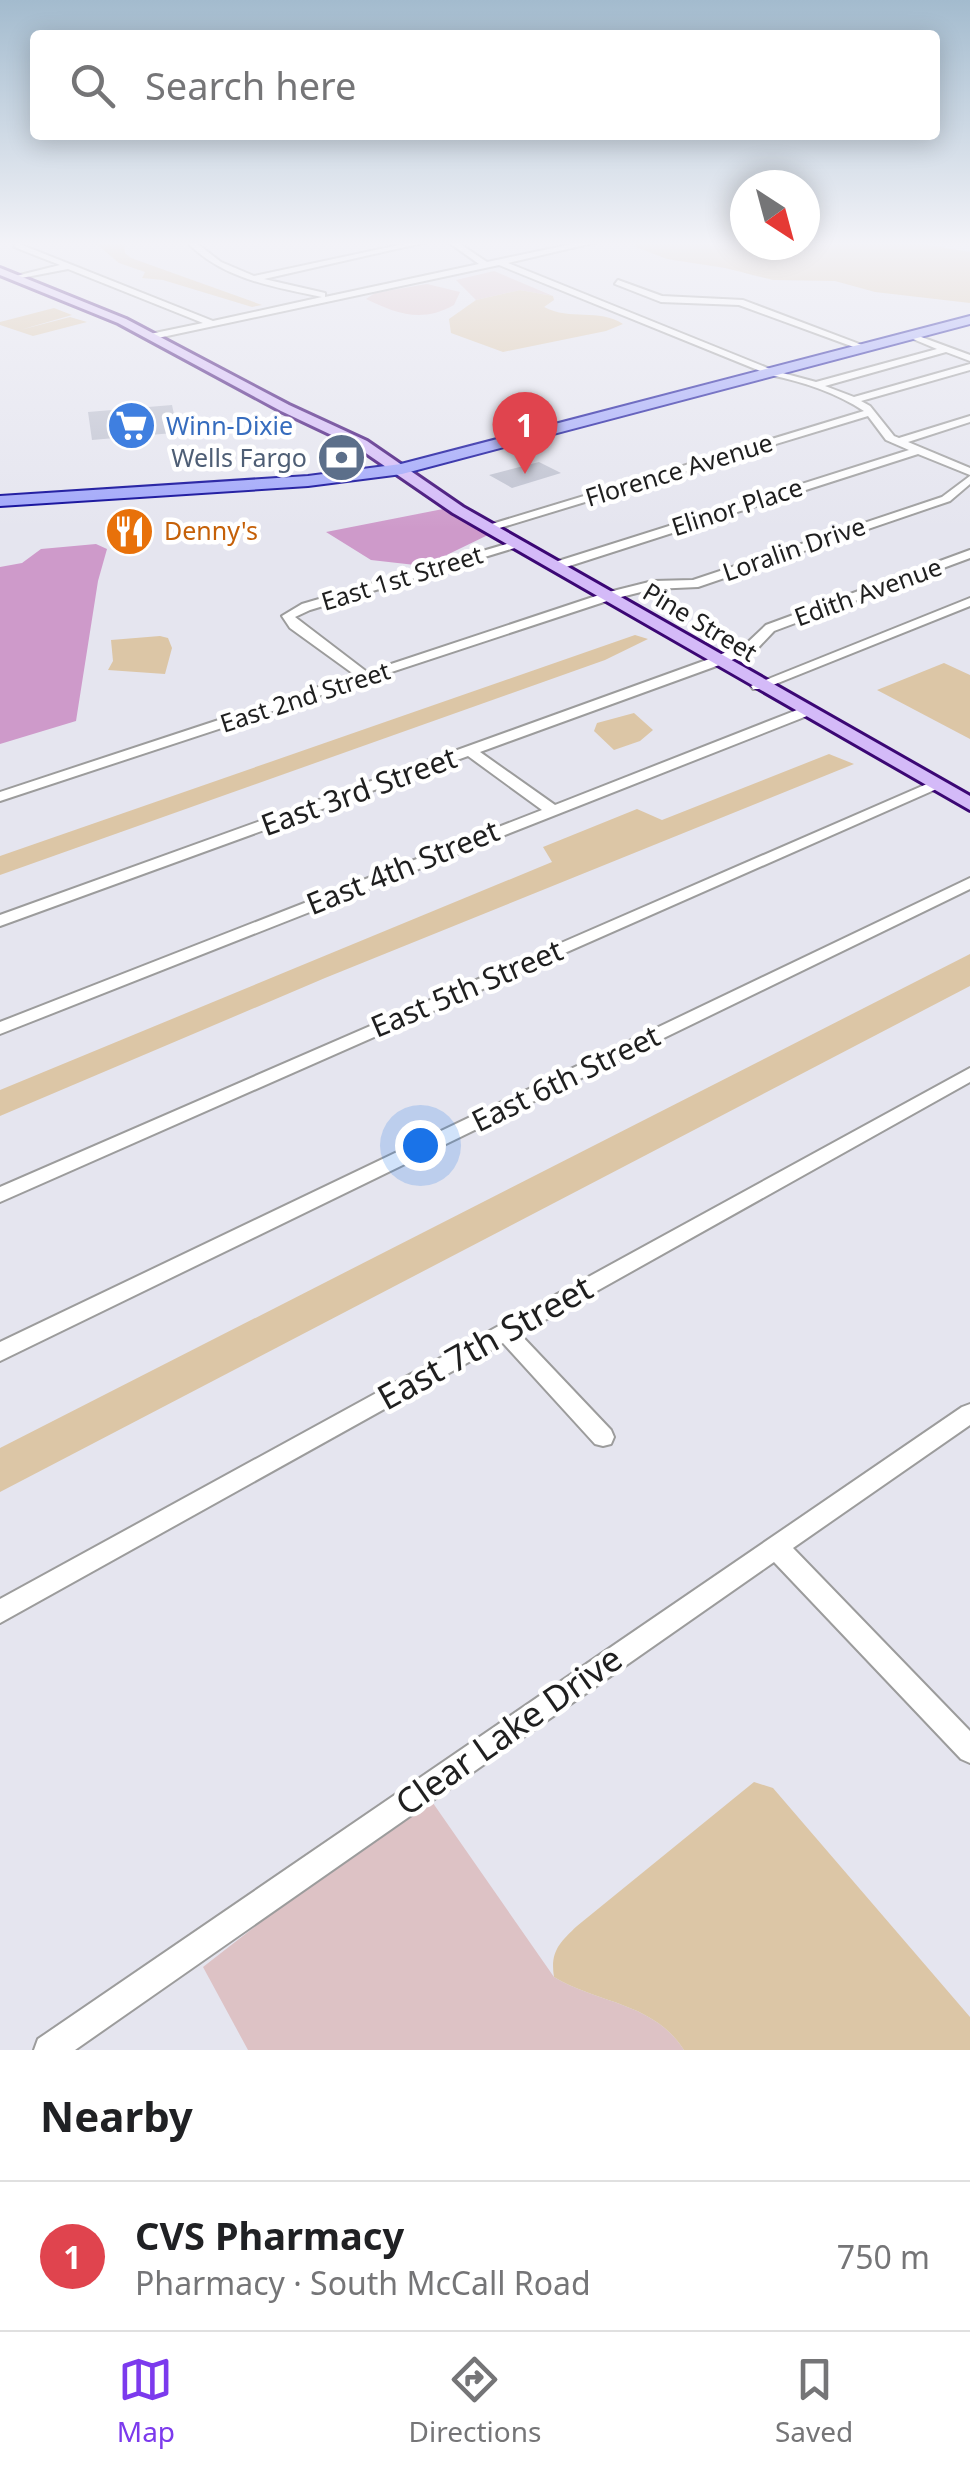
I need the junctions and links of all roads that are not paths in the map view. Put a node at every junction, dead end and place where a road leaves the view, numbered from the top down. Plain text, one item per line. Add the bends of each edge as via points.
1 (155, 338) edge
2 (704, 338) edge
3 (837, 338) edge
4 (904, 338) edge
5 (915, 338) edge
6 (865, 348) junction
7 (947, 349) junction
8 (970, 358) edge
9 (970, 366) edge
10 (774, 373) junction
11 (816, 385) junction
12 (853, 400) junction
13 (869, 413) junction
14 (970, 419) edge
15 (898, 442) junction
16 (918, 450) junction
17 (405, 472) junction
18 (970, 475) edge
19 (111, 493) junction
20 (0, 501) edge
21 (36, 511) junction
22 (0, 513) edge
23 (489, 528) junction
24 (518, 544) junction
25 (970, 554) edge
26 (556, 566) junction
27 (609, 596) junction
28 (970, 602) edge
29 (716, 661) junction
30 (366, 677) junction
31 (758, 686) junction
32 (808, 711) junction
33 (471, 752) junction
34 (936, 784) junction
35 (0, 797) edge
36 (970, 804) edge
37 (552, 810) junction
38 (970, 884) edge
39 (0, 922) edge
40 (0, 1028) edge
41 (970, 1074) edge
42 (0, 1194) edge
43 (505, 1332) junction
44 (0, 1352) edge
45 (970, 1413) edge
46 (602, 1437) dead end
47 (776, 1547) junction
48 (0, 1612) edge
49 (970, 1750) edge
50 (48, 2050) edge

1 - 17 main road, Pine Street
2 - 10 street
3 - 6 street
4 - 6 main road
5 - 7 street
6 - 10 main road
7 - 8 street
7 - 11 street
9 - 12 street
10 - 11 street
10 - 17 main road
11 - 12 street
12 - 13 street
13 - 15 street
13 - 23 street, Florence Avenue
14 - 15 street
15 - 16 street
16 - 18 street
16 - 26 street, Elinor Place
17 - 19 main road
17 - 21 main road via 286,493
17 - 23 main road, Pine Street
18 - 27 street, Loralin Drive via 946,498 694,584
19 - 20 main road
19 - 21 main road via 99,503
21 - 22 main road
23 - 24 main road, Pine Street
24 - 26 main road, Pine Street
24 - 30 street, East 1st Street via 288,616
25 - 29 street, Edith Avenue via 770,628 751,647
26 - 27 main road, Pine Street
27 - 29 main road, Pine Street
27 - 30 street, East 2nd Street
28 - 31 street
29 - 31 main road, Pine Street
29 - 33 street, East 3rd Street
30 - 35 street, East 2nd Street
31 - 32 main road, Pine Street
32 - 34 main road, Pine Street
32 - 37 street, East 4th Street
33 - 37 street
33 - 39 street, East 3rd Street
34 - 36 main road, Pine Street
34 - 42 street, East 5th Street
37 - 40 street, East 4th Street
38 - 44 street, East 6th Street
41 - 43 street, East 7th Street
43 - 46 street
43 - 48 street, East 7th Street
45 - 47 street, Clear Lake Drive
47 - 49 street
47 - 50 street, Clear Lake Drive

